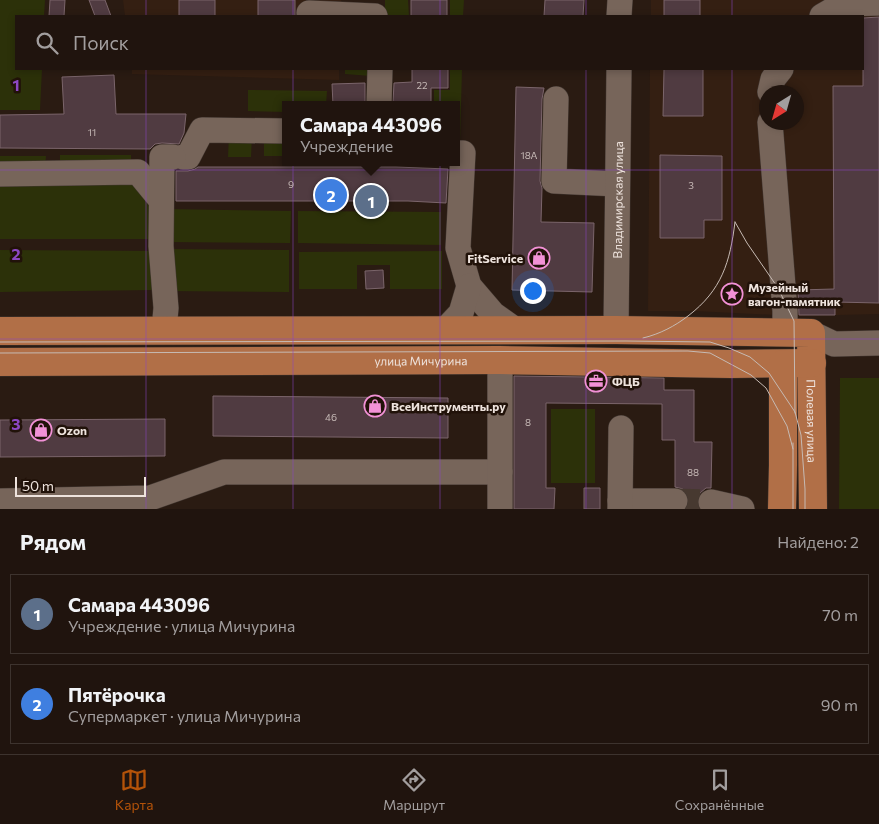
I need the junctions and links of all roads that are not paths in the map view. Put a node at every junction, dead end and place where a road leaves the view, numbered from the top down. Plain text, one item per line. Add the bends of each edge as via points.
1 (382, 0) edge
2 (620, 0) edge
3 (879, 3) edge
4 (309, 13) dead end
5 (353, 15) edge
6 (381, 15) edge
7 (620, 15) edge
8 (824, 15) edge
9 (380, 70) edge
10 (619, 70) edge
11 (780, 70) edge
12 (772, 85) edge
13 (556, 99) dead end
14 (379, 101) edge
15 (771, 130) edge
16 (282, 131) edge
17 (460, 153) edge
18 (0, 174) edge
19 (617, 184) junction
20 (161, 200) junction
21 (469, 286) junction
22 (0, 330) edge
23 (164, 330) junction
24 (445, 330) junction
25 (616, 330) junction
26 (517, 331) junction
27 (810, 337) junction
28 (879, 343) edge
29 (500, 360) junction
30 (0, 362) edge
31 (812, 363) junction
32 (783, 364) junction
33 (621, 428) dead end
34 (500, 472) junction
35 (0, 501) edge
36 (675, 502) tunnel mouth
37 (711, 502) tunnel mouth
38 (620, 505) edge
39 (500, 509) edge
40 (742, 509) edge
41 (782, 509) edge
42 (813, 509) edge

1 - 6 street
2 - 7 street
3 - 8 street via 843,4
4 - 5 street
9 - 14 street
10 - 19 street, Владимирская улица
11 - 12 street
13 - 19 street via 554,181
15 - 27 street via 785,311
16 - 20 street via 202,130 188,157 162,157
17 - 21 street via 463,153 458,248
18 - 20 street via 138,172
19 - 25 street, Владимирская улица
20 - 23 street via 166,308
21 - 24 street via 461,313
21 - 26 street via 493,314
22 - 23 main road
23 - 24 main road
24 - 26 main road
25 - 26 main road
25 - 27 main road
27 - 28 street
27 - 31 main road, Полевая улица
29 - 30 main road, улица Мичурина
29 - 32 main road, улица Мичурина
29 - 34 street
31 - 32 main road, улица Мичурина
31 - 42 main road, Полевая улица
32 - 41 main road
33 - 38 street
34 - 35 street via 224,472 150,498
34 - 39 street
36 - 38 street
37 - 40 street

